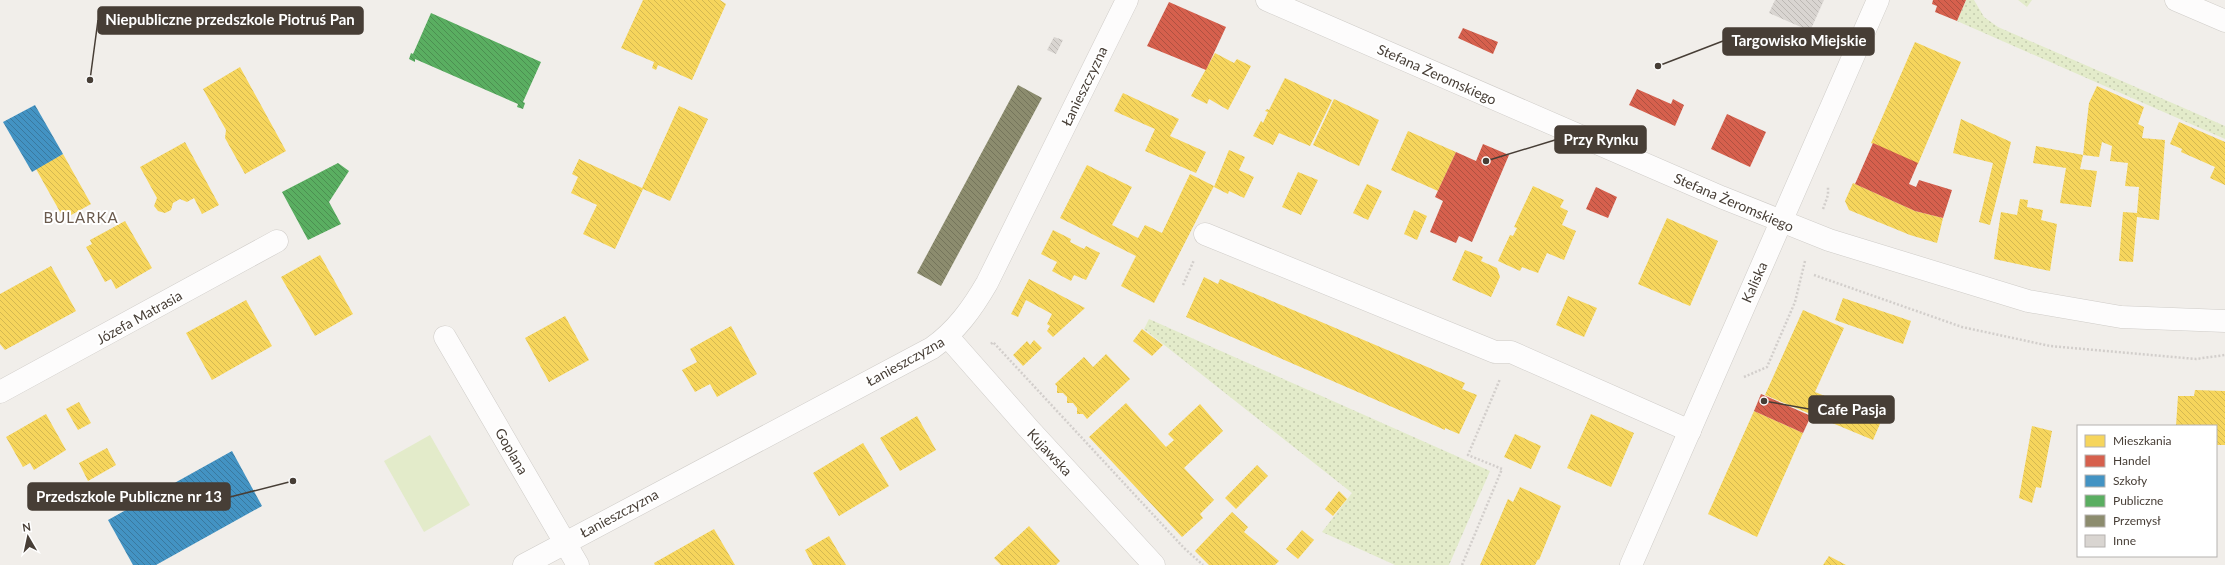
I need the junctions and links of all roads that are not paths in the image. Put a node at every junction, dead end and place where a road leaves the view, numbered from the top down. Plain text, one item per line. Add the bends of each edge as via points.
1 (1127, 0) edge
2 (1268, 0) edge
3 (1878, 0) edge
4 (2176, 0) edge
5 (2225, 20) edge
6 (1780, 222) junction
7 (1205, 234) dead end
8 (277, 241) dead end
9 (2225, 321) edge
10 (445, 337) dead end
11 (948, 337) junction
12 (0, 392) edge
13 (1690, 430) junction
14 (565, 542) junction
15 (524, 565) edge
16 (578, 565) edge
17 (1154, 565) edge
18 (1631, 565) edge

1 - 11 street, Łanieszczyzna via 987,283 974,306
2 - 6 street, Stefana Żeromskiego
3 - 6 street, Kaliska
4 - 5 street
6 - 9 street, Stefana Żeromskiego via 2028,301 2121,317
6 - 13 street, Kaliska
7 - 13 street via 1495,352 1511,352
8 - 12 street, Józefa Matrasia
10 - 14 street, Goplana
11 - 14 street, Łanieszczyzna via 932,348
11 - 17 street, Kujawska
13 - 18 street, Kaliska
14 - 15 street, Łanieszczyzna
14 - 16 street, Goplana

